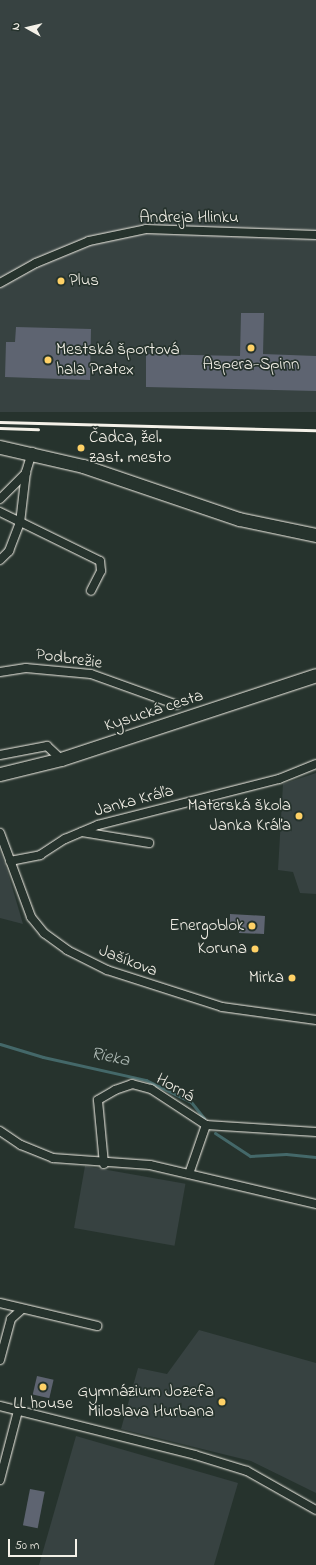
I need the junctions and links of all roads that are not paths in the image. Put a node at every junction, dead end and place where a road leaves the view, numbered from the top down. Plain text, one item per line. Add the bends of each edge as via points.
1 (316, 235) edge
2 (0, 283) edge
3 (0, 447) edge
4 (32, 452) junction
5 (26, 472) junction
6 (0, 499) edge
7 (0, 512) edge
8 (20, 523) junction
9 (316, 535) edge
10 (0, 560) edge
11 (90, 591) dead end
12 (0, 672) edge
13 (316, 674) edge
14 (177, 705) dead end
15 (0, 755) edge
16 (61, 759) junction
17 (316, 764) edge
18 (0, 774) edge
19 (81, 832) junction
20 (0, 833) edge
21 (149, 843) dead end
22 (10, 861) junction
23 (314, 1018) edge
24 (206, 1125) junction
25 (0, 1131) edge
26 (316, 1132) edge
27 (104, 1164) junction
28 (189, 1174) junction
29 (316, 1204) edge
30 (0, 1303) edge
31 (22, 1309) junction
32 (97, 1326) dead end
33 (0, 1360) edge
34 (0, 1406) edge
35 (18, 1411) junction
36 (0, 1480) edge
37 (316, 1510) edge

1 - 2 street, Andreja Hlinku via 146,229 89,242 36,263
3 - 4 main road
4 - 5 street
4 - 9 main road via 83,466 239,519
5 - 6 street
5 - 8 street
7 - 8 street
8 - 10 street via 9,551
8 - 11 street via 100,561 101,571
12 - 14 street, Podbrežie via 26,668 91,674
13 - 16 main road, Kysucká cesta
15 - 16 street via 47,746
16 - 18 main road, Kysucká cesta
17 - 19 street, Janka Kráľa via 279,779
19 - 21 street
19 - 22 street, Janka Kráľa via 40,855
20 - 22 street, Jašíkova
22 - 23 street, Jašíkova via 26,908 37,925 79,957 166,991 222,1007
24 - 26 street, Horná
24 - 27 street, Horná via 151,1089 132,1084 115,1090 98,1100
24 - 28 street
25 - 27 street via 21,1145 53,1158
27 - 28 street via 150,1165
28 - 29 street
30 - 31 street
31 - 32 street
31 - 33 street via 12,1319
34 - 35 street
35 - 36 street
35 - 37 street via 195,1455 247,1471

